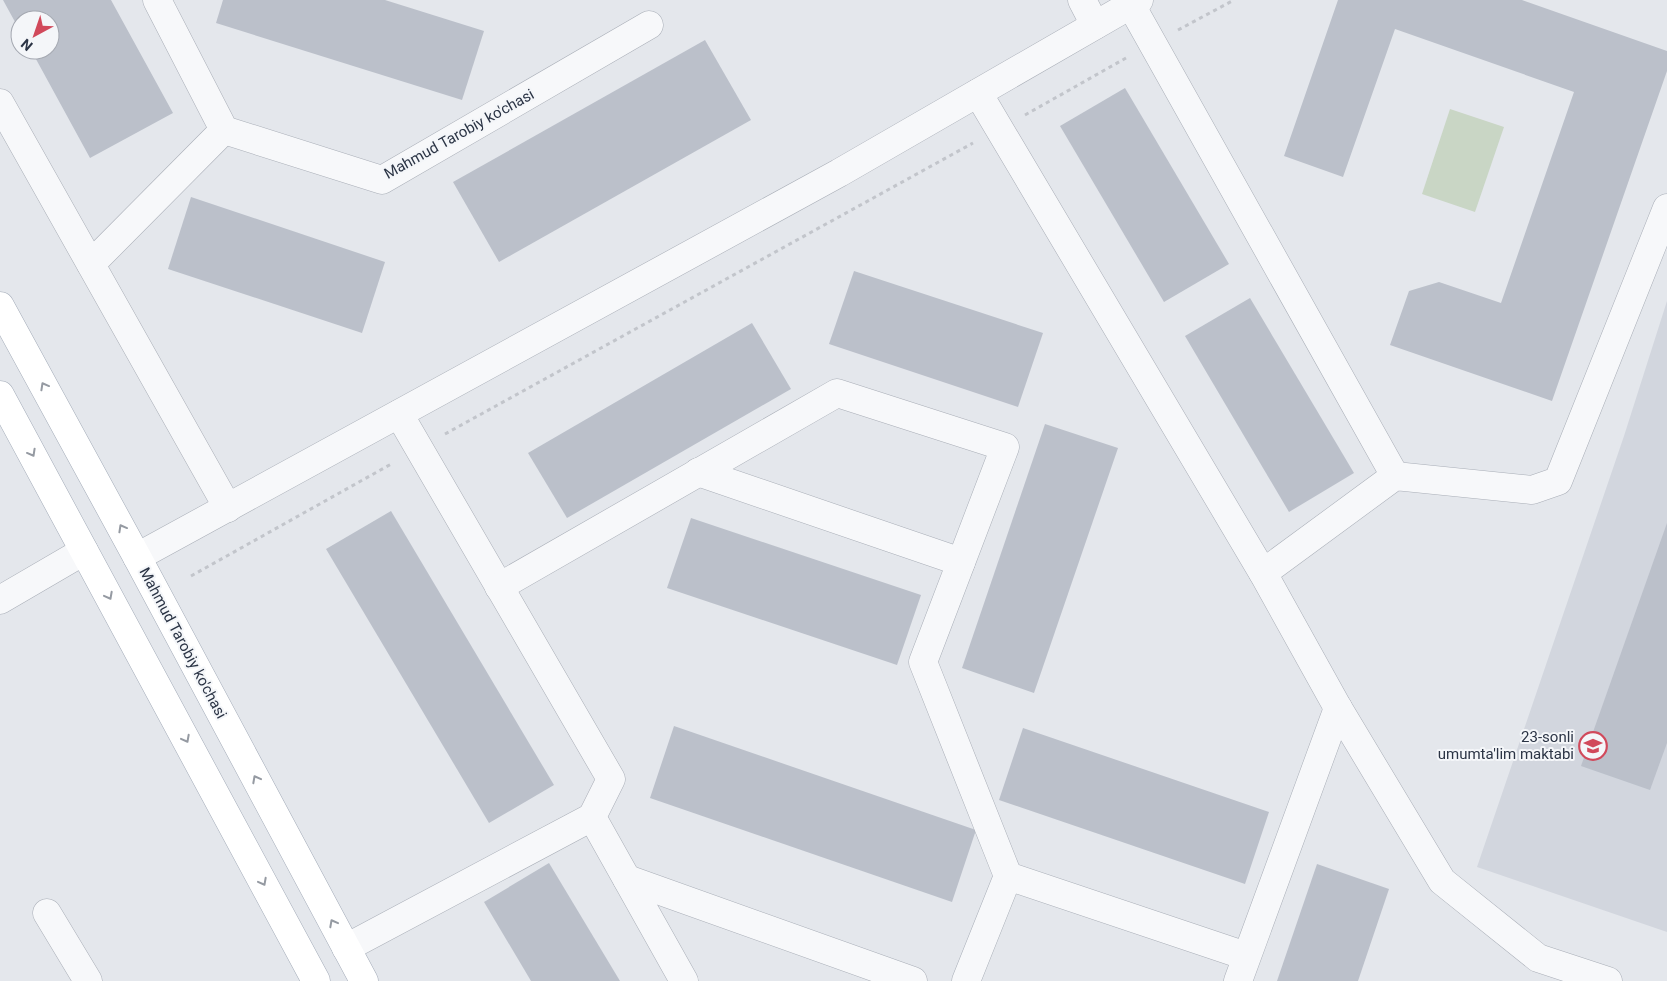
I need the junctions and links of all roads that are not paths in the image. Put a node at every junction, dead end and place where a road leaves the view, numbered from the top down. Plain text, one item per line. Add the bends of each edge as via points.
1 (157, 0) edge
2 (1082, 0) edge
3 (1135, 2) edge
4 (649, 25) dead end
5 (1095, 25) junction
6 (978, 93) junction
7 (0, 103) edge
8 (224, 130) junction
9 (1667, 208) edge
10 (91, 264) junction
11 (0, 306) edge
12 (0, 395) edge
13 (399, 414) junction
14 (698, 472) junction
15 (1395, 476) junction
16 (228, 508) junction
17 (84, 551) junction
18 (138, 557) junction
19 (961, 562) junction
20 (1263, 573) junction
21 (499, 587) junction
22 (0, 600) edge
23 (1338, 708) junction
24 (592, 817) junction
25 (1008, 876) junction
26 (627, 880) junction
27 (47, 913) dead end
28 (346, 948) junction
29 (1242, 968) edge
30 (88, 981) edge
31 (316, 981) edge
32 (364, 981) edge
33 (684, 981) edge
34 (913, 981) edge
35 (966, 981) edge
36 (1608, 981) edge

1 - 8 street
2 - 5 street
3 - 5 street
3 - 15 street via 1152,43
4 - 8 street, Mahmud Tarobiy ko'chasi via 382,180
5 - 6 street
6 - 13 street via 840,174
6 - 20 street
7 - 10 street
8 - 10 street
9 - 15 street via 1558,481 1532,490
10 - 16 street
18 -> 11 main road, Mahmud Tarobiy ko'chasi
12 -> 17 main road
13 - 16 street
13 - 21 street
14 - 19 street
14 - 19 street via 837,393 1004,447
14 - 21 street
15 - 20 street
16 - 18 street
17 - 22 street
17 -> 31 main road
28 -> 18 main road, Mahmud Tarobiy ko'chasi
19 - 25 street via 923,662
20 - 23 street
21 - 24 street via 611,779
23 - 29 street
23 - 36 street via 1442,881 1538,958
24 - 26 street
24 - 28 street
25 - 29 street
25 - 35 street
26 - 33 street
26 - 34 street
27 - 30 street
28 - 32 main road, Mahmud Tarobiy ko'chasi

